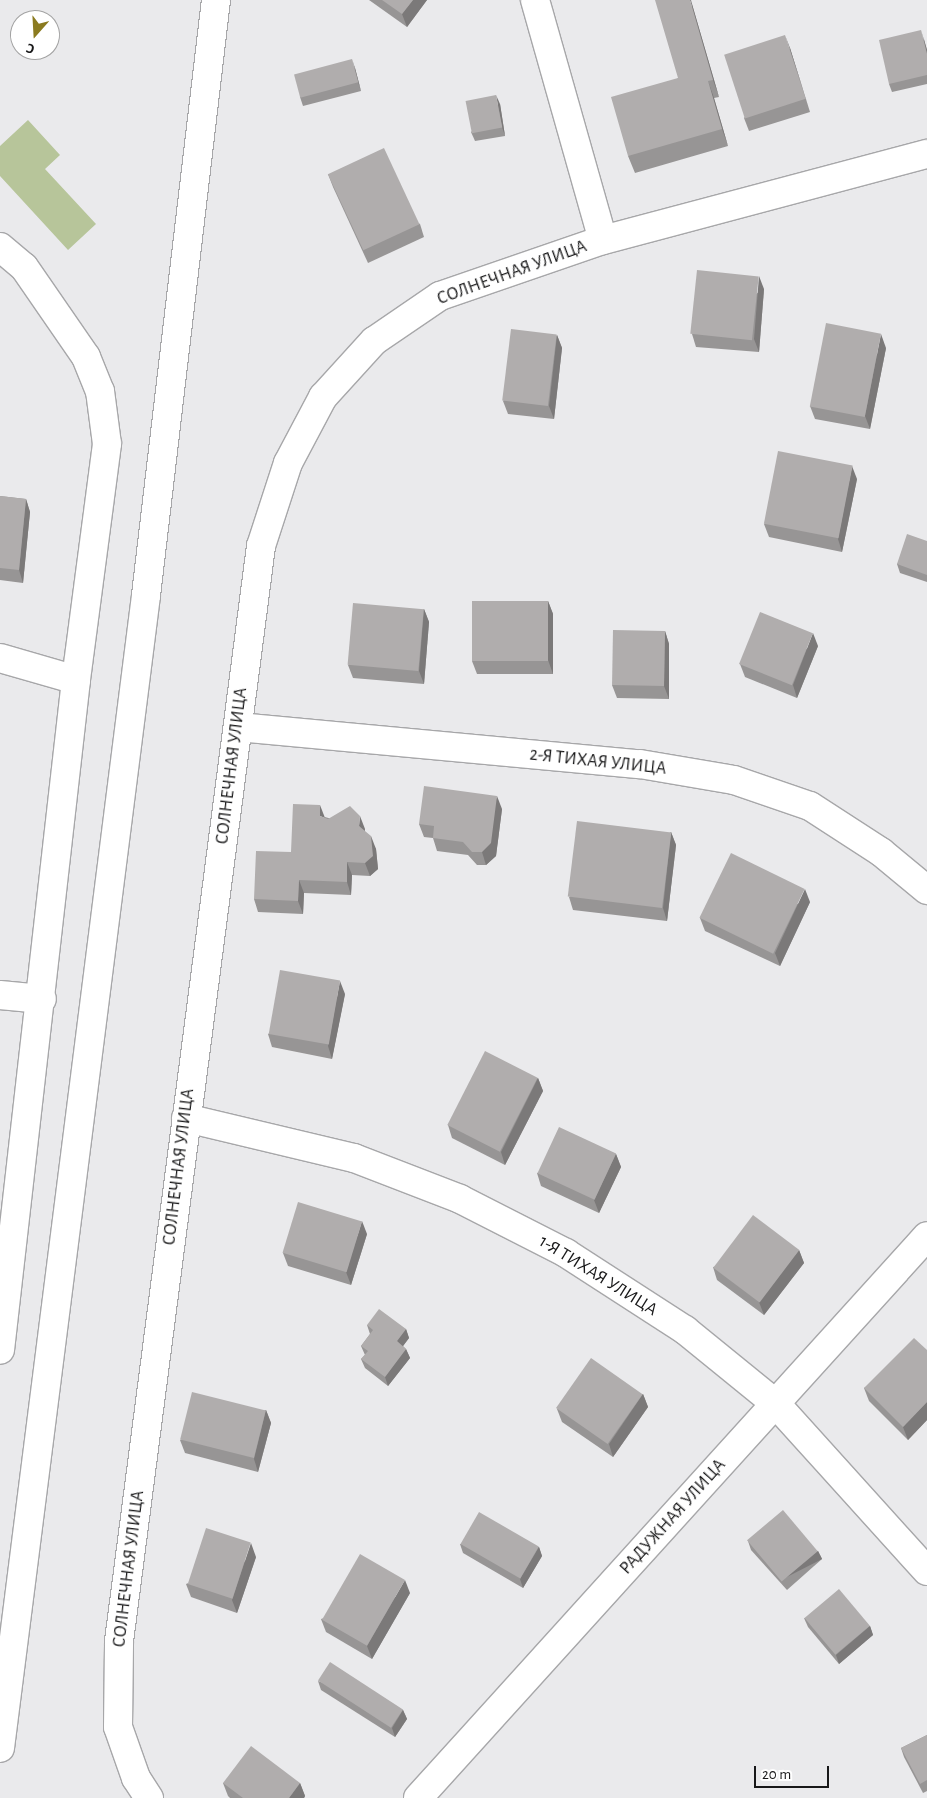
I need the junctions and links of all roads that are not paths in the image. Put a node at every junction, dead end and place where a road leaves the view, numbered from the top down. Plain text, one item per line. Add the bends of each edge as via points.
1 (216, 0) edge
2 (535, 0) edge
3 (927, 154) edge
4 (603, 240) junction
5 (0, 247) edge
6 (0, 658) edge
7 (76, 680) junction
8 (238, 727) junction
9 (927, 890) edge
10 (0, 995) edge
11 (42, 999) junction
12 (186, 1118) junction
13 (927, 1236) edge
14 (2, 1320) edge
15 (0, 1350) edge
16 (776, 1404) junction
17 (927, 1571) edge
18 (0, 1748) edge
19 (149, 1798) edge
20 (418, 1798) edge

1 - 18 street via 146,595
2 - 4 street
3 - 4 street, СОЛНЕЧНАЯ УЛИЦА
4 - 8 street, СОЛНЕЧНАЯ УЛИЦА via 440,296 374,341 323,397 288,463 261,546
5 - 7 street via 24,267 86,358 100,391 107,444
6 - 7 street
7 - 11 street
8 - 9 street, 2-Я ТИХАЯ УЛИЦА via 640,764 734,780 810,806 881,852
8 - 12 street, СОЛНЕЧНАЯ УЛИЦА
10 - 11 street
11 - 14 street
12 - 16 street, 1-Я ТИХАЯ УЛИЦА via 354,1158 460,1199 566,1252 685,1330
12 - 19 street, СОЛНЕЧНАЯ УЛИЦА via 119,1641 118,1727 136,1778
13 - 16 street, РАДУЖНАЯ УЛИЦА
14 - 15 street
16 - 17 street, 1-Я ТИХАЯ УЛИЦА
16 - 20 street, РАДУЖНАЯ УЛИЦА

